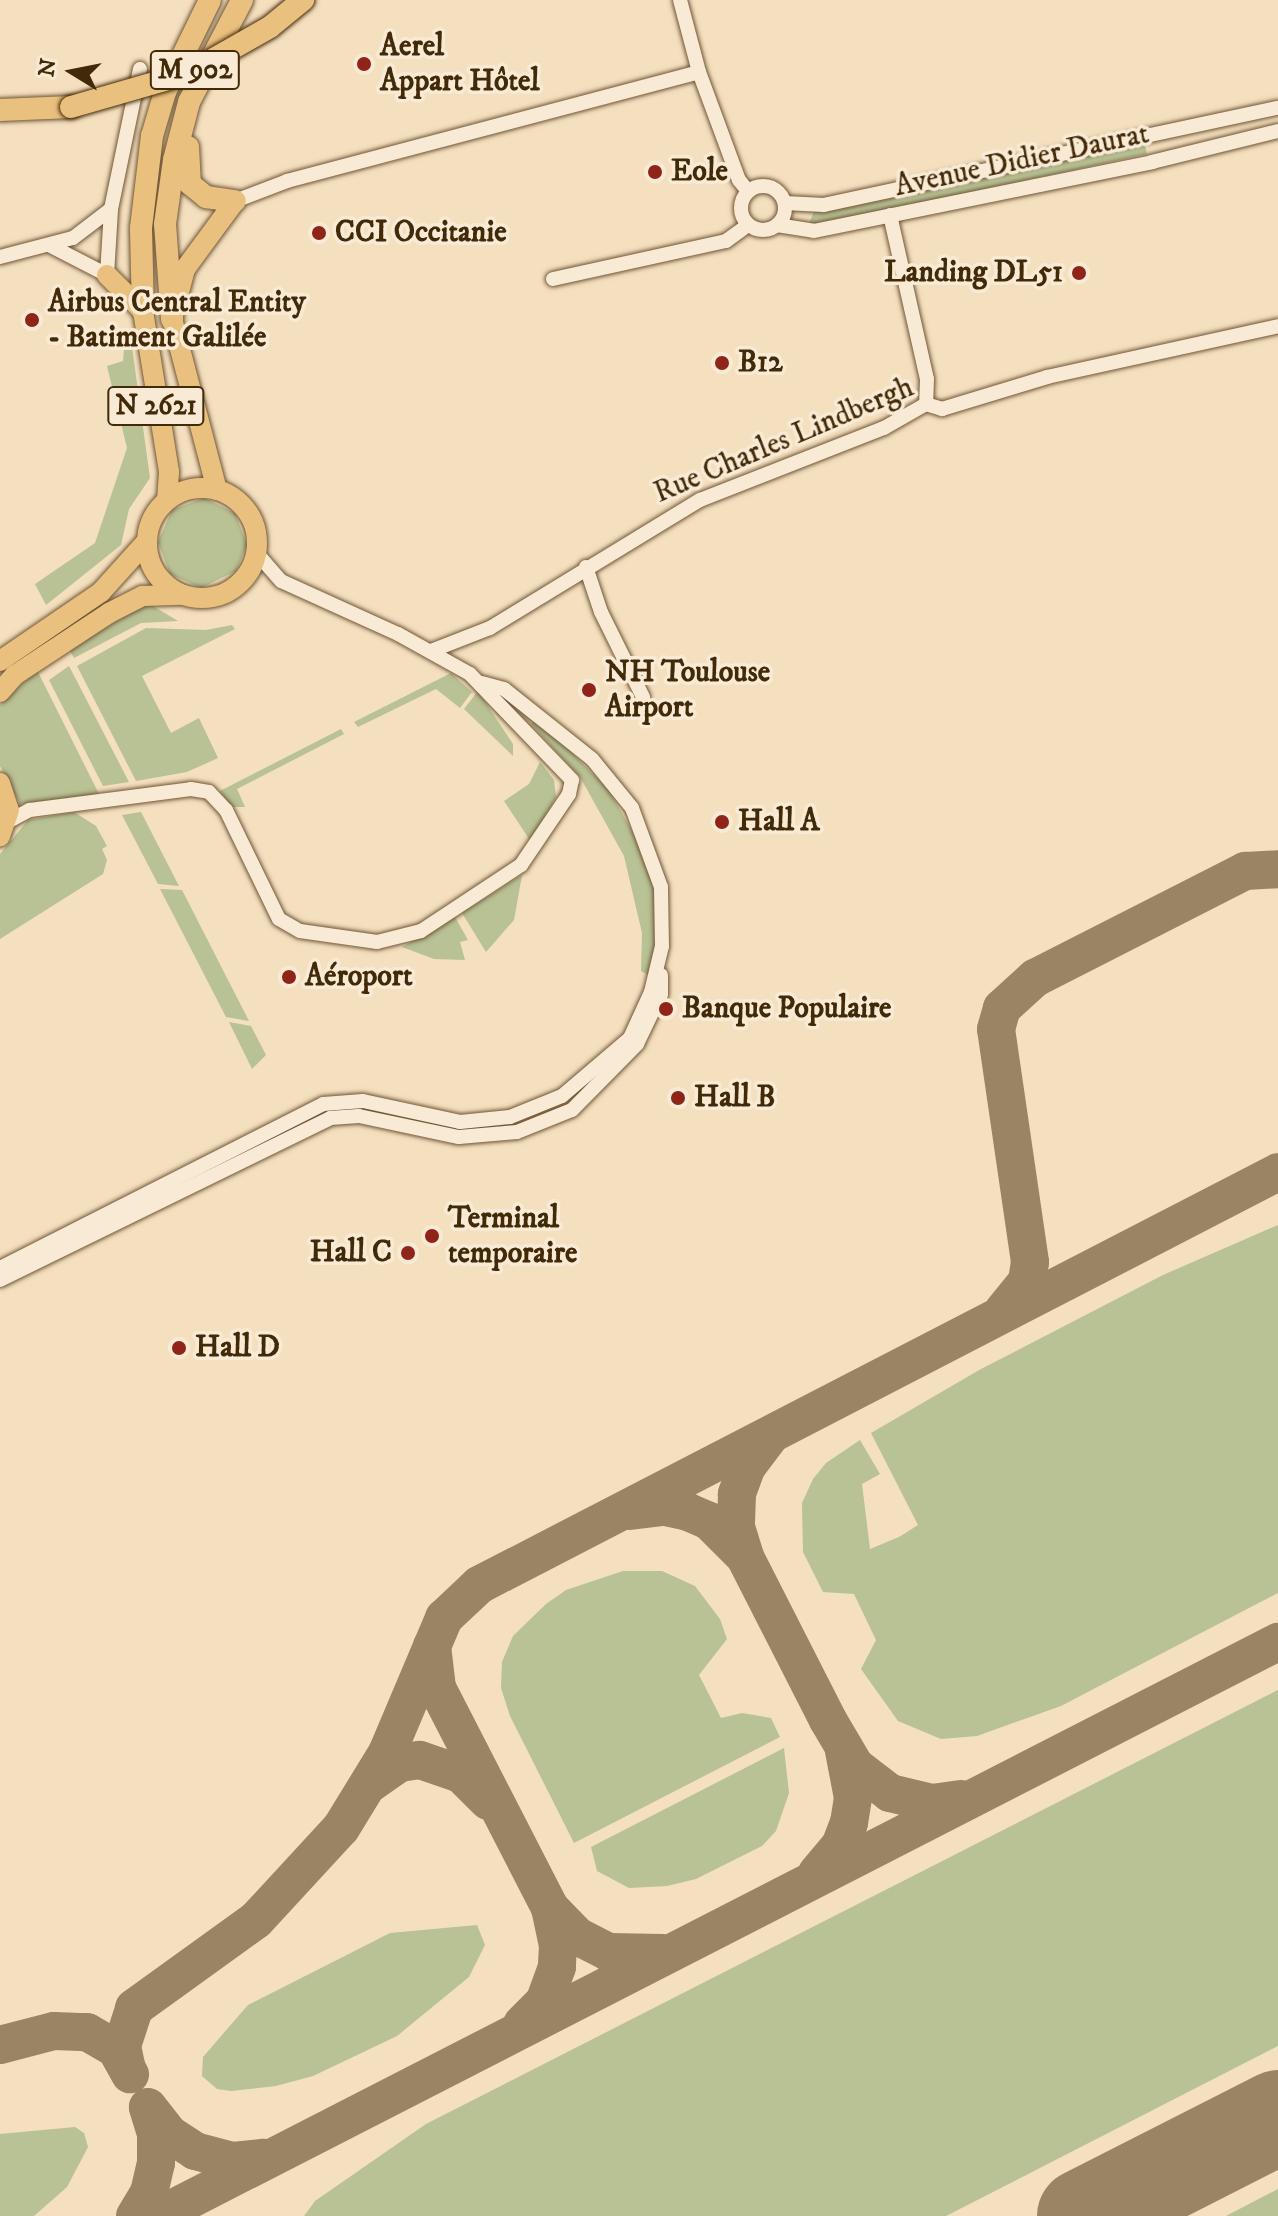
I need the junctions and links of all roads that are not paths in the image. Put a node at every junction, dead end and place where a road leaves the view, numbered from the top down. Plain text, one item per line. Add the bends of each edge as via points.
1 (210, 0) edge
2 (242, 0) edge
3 (303, 0) edge
4 (680, 0) edge
5 (140, 69) dead end
6 (699, 72) junction
7 (200, 78) junction
8 (1278, 108) edge
9 (0, 110) edge
10 (1278, 131) edge
11 (748, 191) junction
12 (235, 201) junction
13 (785, 203) junction
14 (111, 209) junction
15 (890, 215) junction
16 (748, 225) junction
17 (777, 225) junction
18 (49, 245) junction
19 (0, 257) edge
20 (107, 275) junction
21 (553, 279) dead end
22 (143, 311) junction
23 (172, 319) junction
24 (1278, 326) edge
25 (926, 404) junction
26 (217, 490) junction
27 (167, 500) junction
28 (147, 541) junction
29 (257, 553) junction
30 (586, 567) junction
31 (181, 595) junction
32 (431, 651) junction
33 (0, 661) edge
34 (482, 683) junction
35 (0, 692) edge
36 (643, 697) dead end
37 (0, 783) edge
38 (4, 829) edge
39 (662, 946) junction
40 (0, 1268) edge
41 (0, 1280) edge

1 - 22 highway, N 2621 via 182,53 152,136 141,228
2 - 7 highway, N 2621
3 - 9 highway, M 902, bridge via 270,27 189,73 145,90 71,107
4 - 6 street
5 - 14 street
6 - 11 street via 739,180
6 - 12 street via 287,181
7 - 12 highway via 187,156 190,184 206,197
7 - 23 highway, N 2621 via 174,160 165,224
8 - 13 street, Avenue Didier Daurat via 824,205
10 - 15 street, Avenue Didier Daurat
11 - 13 street via 773,187
11 - 16 street via 741,208
12 - 23 main road via 185,269
13 - 17 street
14 - 18 street via 73,238
14 - 20 street
15 - 17 street, Avenue Didier Daurat via 814,231
15 - 25 street via 927,379
16 - 17 street via 765,230
16 - 21 street via 726,241
18 - 19 street
18 - 20 street
20 - 22 main road
22 - 27 main road, N 2621 via 169,472
23 - 26 main road, N 2621
24 - 25 street, Rue Charles Lindbergh via 1047,377 942,409
25 - 30 street, Rue Charles Lindbergh via 884,428 700,500
26 - 27 main road via 196,488
26 - 29 main road via 236,499 250,515
27 - 28 main road via 153,518
28 - 31 main road via 159,578
28 - 33 main road via 101,592
29 - 31 main road via 252,569 233,589 208,599
29 - 32 street via 281,581
30 - 32 street, Rue Charles Lindbergh via 490,628
30 - 36 street via 601,612
31 - 35 main road via 143,596 109,613 15,675
32 - 34 street
34 - 38 street via 572,780 571,788 521,865 405,939 315,935 279,919 226,810 209,792 191,789 30,810
34 - 39 street via 504,689 592,759 632,808 661,887
37 - 38 main road via 7,798
39 - 40 street via 651,992 630,1038 592,1074 550,1102 510,1117 460,1122 363,1101 323,1104
39 - 41 street via 661,994 637,1044 572,1110 517,1132 459,1137 359,1116 330,1118

